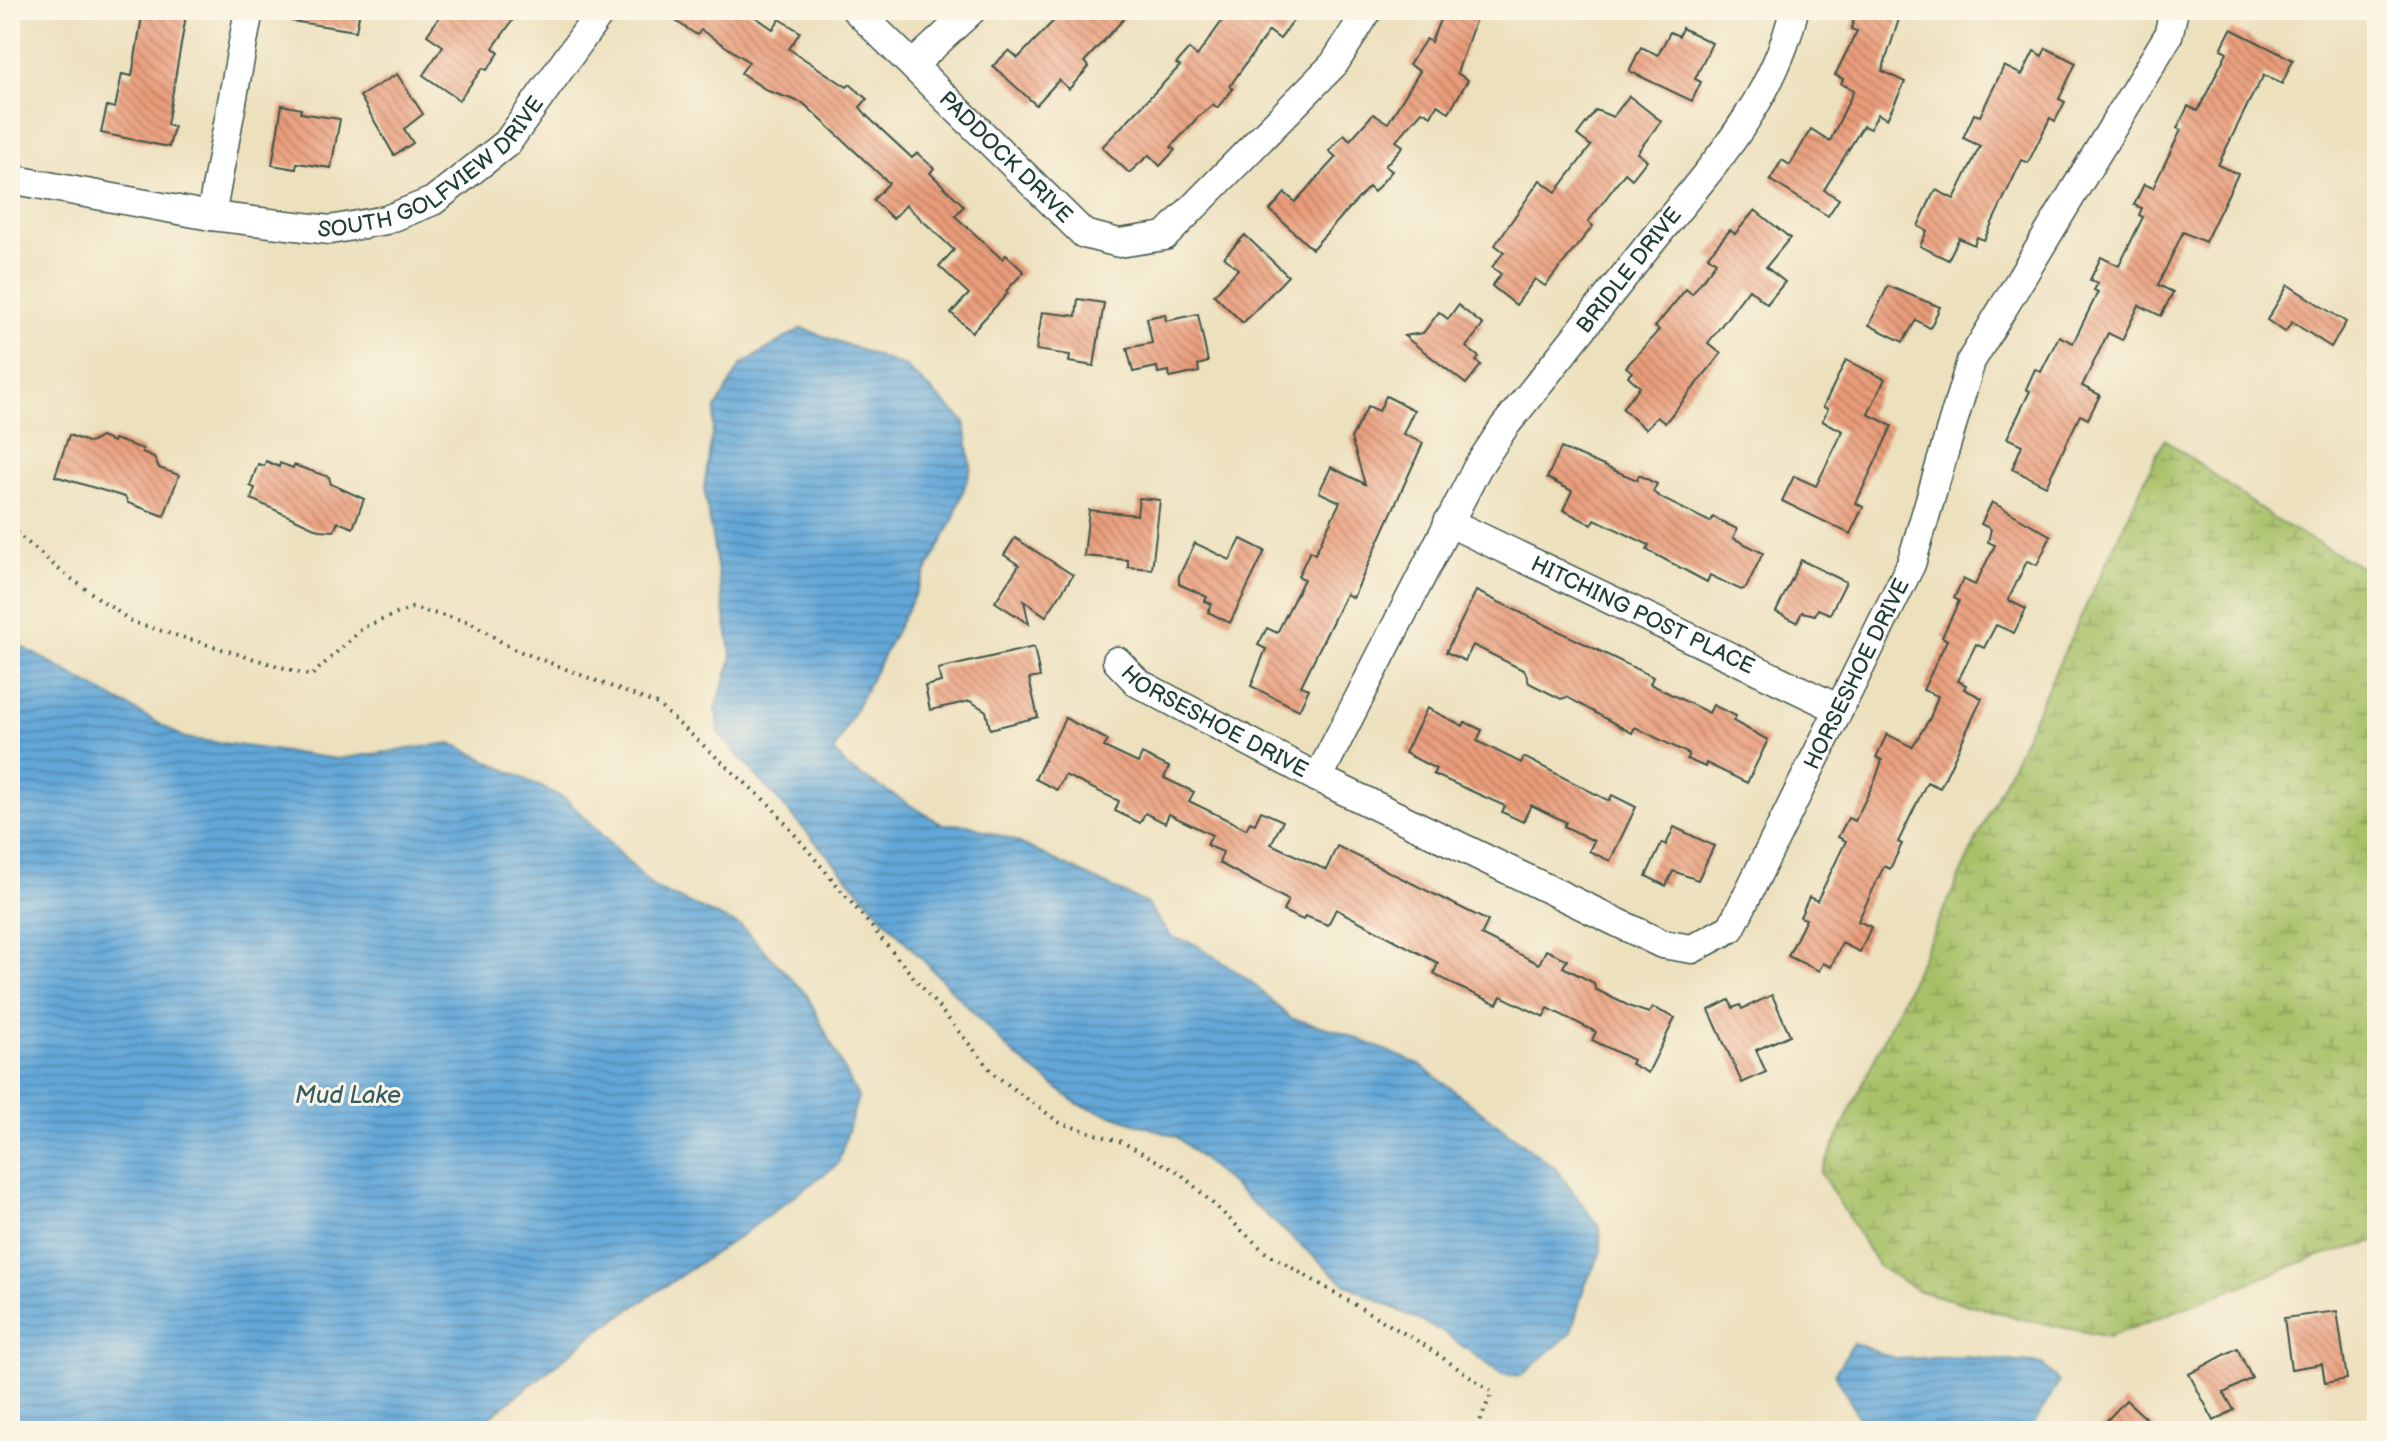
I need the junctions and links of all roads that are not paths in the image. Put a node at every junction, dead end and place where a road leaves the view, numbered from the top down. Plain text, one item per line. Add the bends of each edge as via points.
1 (249, 10) edge
2 (602, 10) edge
3 (856, 10) edge
4 (972, 10) edge
5 (1368, 10) edge
6 (1794, 10) edge
7 (2174, 10) edge
8 (914, 64) junction
9 (10, 179) edge
10 (211, 216) junction
11 (1448, 522) junction
12 (1117, 661) dead end
13 (1839, 709) junction
14 (1318, 778) junction

1 - 10 street
2 - 10 street, SOUTH GOLFVIEW DRIVE via 507,143 433,201 386,220 330,230
3 - 8 street, PADDOCK DRIVE
4 - 8 street
5 - 8 street, PADDOCK DRIVE via 1334,64 1165,236 1119,243 1084,234
6 - 11 street, BRIDLE DRIVE via 1788,39 1759,101 1504,427
7 - 13 street, HORSESHOE DRIVE via 2168,36 1971,361 1911,564
9 - 10 street, SOUTH GOLFVIEW DRIVE
11 - 13 street, HITCHING POST PLACE
11 - 14 street, HORSESHOE DRIVE
12 - 14 street, HORSESHOE DRIVE via 1138,683
13 - 14 street, HORSESHOE DRIVE via 1731,928 1692,949 1662,944

